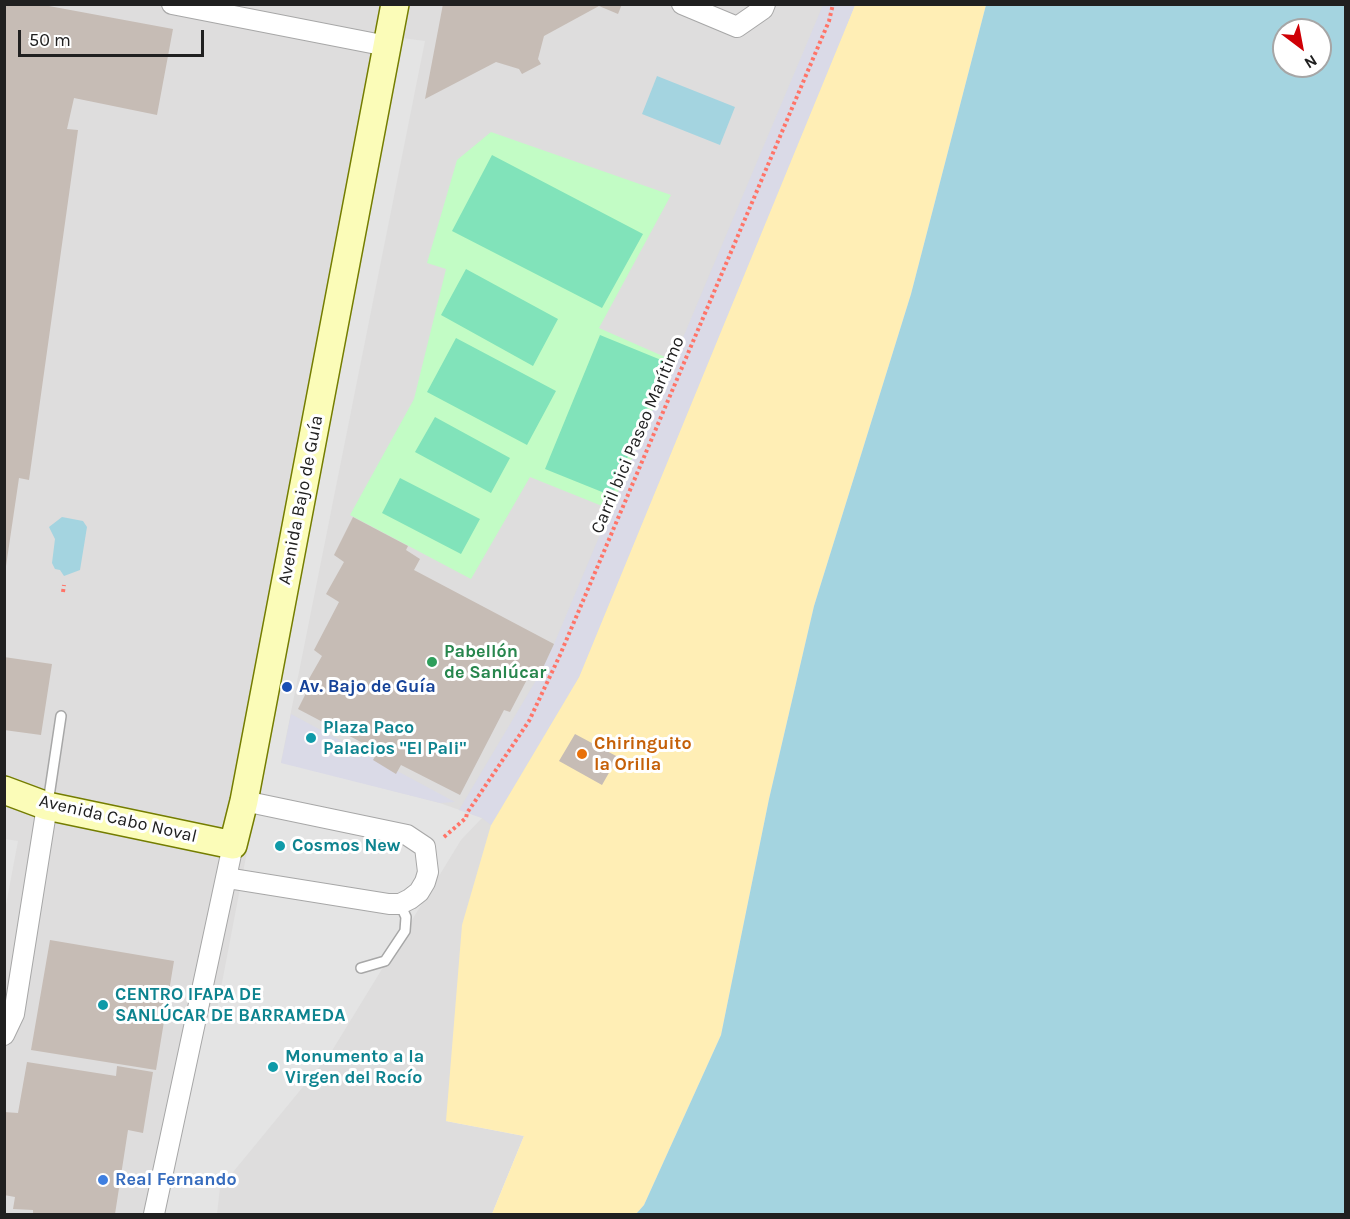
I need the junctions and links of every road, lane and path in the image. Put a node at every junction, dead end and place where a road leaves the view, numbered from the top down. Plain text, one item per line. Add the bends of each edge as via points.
1 (172, 4) edge
2 (395, 4) edge
3 (682, 4) edge
4 (765, 4) edge
5 (833, 4) edge
6 (387, 46) junction
7 (63, 585) dead end
8 (63, 592) dead end
9 (61, 716) dead end
10 (4, 790) edge
11 (244, 801) junction
12 (47, 806) junction
13 (233, 844) junction
14 (425, 847) junction
15 (227, 878) junction
16 (400, 904) junction
17 (361, 968) dead end
18 (4, 1035) edge
19 (154, 1215) edge

1 - 6 street
2 - 6 street, Avenida Bajo de Guía
3 - 4 street via 737,27
5 - 14 path, Carril bici Paseo Marítimo via 529,721 466,818 450,833
6 - 11 street, Avenida Bajo de Guía
7 - 8 path
9 - 12 lane
10 - 12 street, Avenida Cabo Noval
11 - 13 street, Avenida Bajo de Guía
11 - 14 street via 407,835
12 - 13 street, Avenida Cabo Noval
12 - 18 street via 14,1014
13 - 15 street, Avenida Bajo de Guía
14 - 16 street via 425,882 419,892
15 - 16 street
15 - 19 street, Avenida Bajo de Guía
16 - 17 lane via 406,917 405,931 385,961

